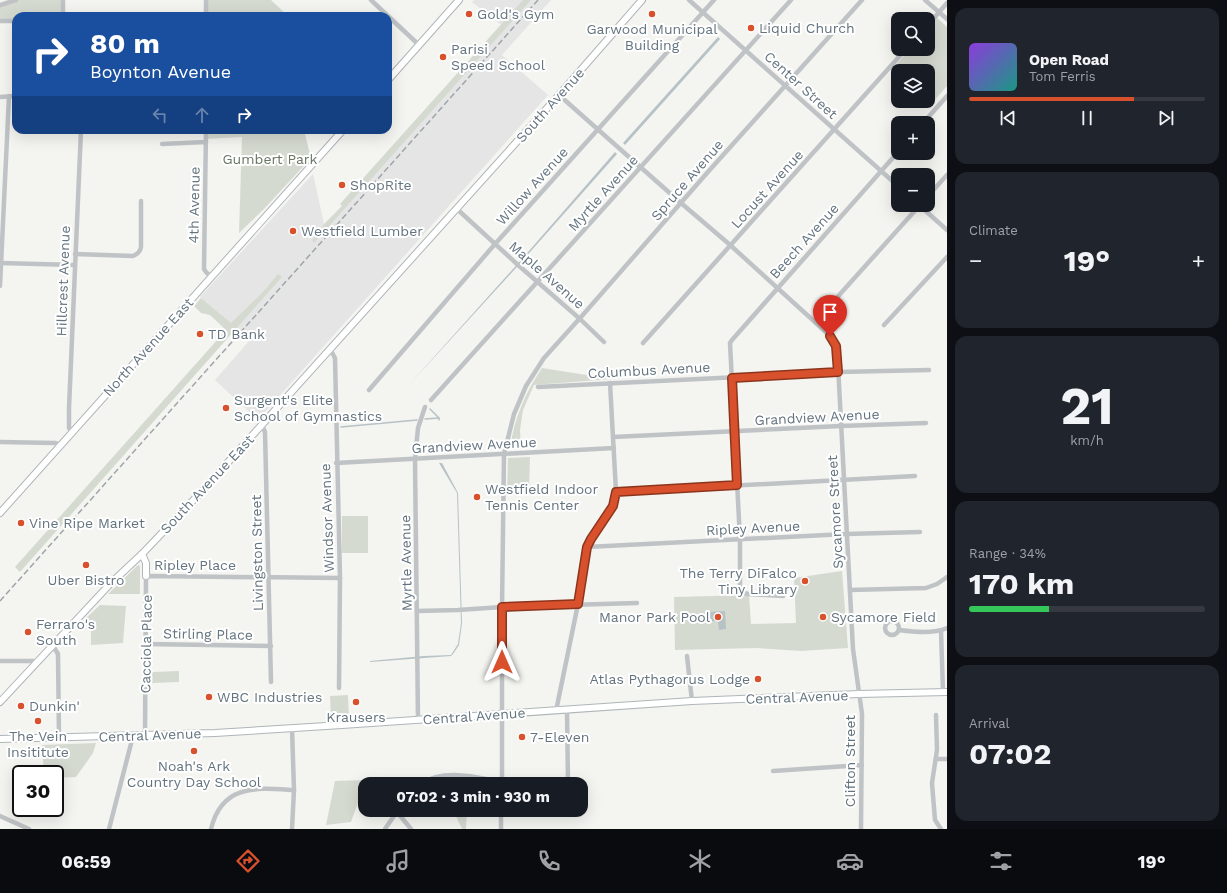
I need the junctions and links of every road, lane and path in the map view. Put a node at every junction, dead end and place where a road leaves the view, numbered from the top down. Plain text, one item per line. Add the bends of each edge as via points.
1 (16, 0) edge
2 (63, 0) edge
3 (206, 0) edge
4 (370, 0) edge
5 (459, 0) edge
6 (642, 0) edge
7 (689, 0) edge
8 (714, 0) edge
9 (791, 0) edge
10 (862, 0) edge
11 (925, 0) edge
12 (947, 3) edge
13 (0, 5) edge
14 (63, 12) edge
15 (206, 12) edge
16 (383, 12) edge
17 (939, 12) junction
18 (703, 13) junction
19 (935, 17) edge
20 (947, 19) edge
21 (392, 20) edge
22 (0, 21) edge
23 (12, 21) edge
24 (419, 44) junction
25 (746, 50) junction
26 (900, 56) edge
27 (392, 75) edge
28 (785, 86) junction
29 (559, 95) junction
30 (0, 96) edge
31 (9, 96) joint
32 (947, 96) edge
33 (929, 116) edge
34 (598, 129) junction
35 (835, 130) junction
36 (81, 134) edge
37 (206, 134) edge
38 (339, 134) edge
39 (206, 142) junction
40 (162, 144) dead end
41 (891, 160) edge
42 (641, 167) junction
43 (881, 171) junction
44 (947, 175) edge
45 (891, 180) edge
46 (935, 188) edge
47 (141, 201) dead end
48 (681, 203) junction
49 (457, 209) junction
50 (914, 212) edge
51 (928, 212) edge
52 (947, 230) edge
53 (495, 244) junction
54 (731, 245) junction
55 (75, 254) junction
56 (947, 257) edge
57 (0, 263) edge
58 (75, 265) junction
59 (211, 277) junction
60 (538, 283) junction
61 (0, 286) edge
62 (777, 288) junction
63 (580, 319) junction
64 (815, 322) junction
65 (884, 325) dead end
66 (604, 342) dead end
67 (643, 343) dead end
68 (330, 349) junction
69 (929, 370) dead end
70 (838, 372) junction
71 (732, 378) junction
72 (610, 383) junction
73 (538, 387) dead end
74 (369, 390) dead end
75 (432, 400) dead end
76 (425, 407) dead end
77 (926, 423) dead end
78 (262, 425) junction
79 (841, 426) junction
80 (734, 431) junction
81 (72, 432) junction
82 (613, 437) junction
83 (0, 442) edge
84 (61, 445) junction
85 (614, 448) junction
86 (504, 454) junction
87 (415, 459) junction
88 (336, 463) junction
89 (915, 476) dead end
90 (844, 480) junction
91 (737, 485) junction
92 (616, 492) junction
93 (0, 514) edge
94 (920, 532) dead end
95 (846, 534) junction
96 (740, 540) junction
97 (587, 547) junction
98 (142, 554) junction
99 (146, 576) junction
100 (269, 577) junction
101 (340, 578) junction
102 (947, 578) edge
103 (850, 590) junction
104 (783, 596) dead end
105 (637, 602) dead end
106 (578, 604) junction
107 (502, 607) junction
108 (417, 612) junction
109 (947, 628) edge
110 (899, 630) dead end
111 (941, 630) junction
112 (146, 644) junction
113 (53, 646) junction
114 (270, 646) junction
115 (687, 656) dead end
116 (0, 661) edge
117 (39, 661) junction
118 (271, 682) dead end
119 (339, 688) dead end
120 (945, 692) edge
121 (859, 694) junction
122 (692, 701) junction
123 (0, 702) edge
124 (567, 710) junction
125 (556, 711) junction
126 (501, 714) junction
127 (936, 715) dead end
128 (418, 720) junction
129 (292, 728) junction
130 (145, 735) junction
131 (133, 736) junction
132 (59, 738) junction
133 (0, 739) edge
134 (936, 759) junction
135 (947, 759) edge
136 (862, 765) junction
137 (773, 771) dead end
138 (439, 777) edge
139 (474, 777) edge
140 (502, 777) edge
141 (568, 777) edge
142 (294, 790) junction
143 (0, 816) edge
144 (394, 817) edge
145 (402, 817) edge
146 (502, 817) edge
147 (29, 829) edge
148 (109, 829) edge
149 (211, 829) edge
150 (292, 829) edge
151 (385, 829) edge
152 (411, 829) edge
153 (502, 829) edge
154 (861, 829) edge
155 (942, 829) edge

1 - 13 street
2 - 14 street
3 - 15 street
4 - 16 street
5 - 24 main road
6 - 29 main road, South Avenue
7 - 18 street, Center Street
8 - 18 street, Willow Avenue
9 - 25 street, Myrtle Avenue
10 - 28 street, Spruce Avenue
11 - 17 street
12 - 17 street
17 - 19 street
17 - 20 street
18 - 25 street, Center Street
18 - 34 street, Willow Avenue
21 - 24 street
22 - 23 street
24 - 27 main road
25 - 28 street, Center Street
25 - 42 street, Myrtle Avenue
26 - 35 street, Locust Avenue
28 - 35 street, Center Street
28 - 48 street, Spruce Avenue
29 - 34 street, Sycamore Street
29 - 49 main road, South Avenue
30 - 31 street
31 - 57 street
32 - 33 street
34 - 42 street, Sycamore Street
34 - 53 street, Willow Avenue
35 - 43 street, Center Street
35 - 54 street, Locust Avenue
36 - 55 street, Hillcrest Avenue
37 - 39 street, 4th Avenue
38 - 59 main road, North Avenue East
39 - 40 street
39 - 59 street, 4th Avenue via 204,269
41 - 43 street, Beech Avenue
42 - 48 street, Sycamore Street
42 - 60 street, Myrtle Avenue
43 - 45 street, Center Street
43 - 62 street, Beech Avenue
44 - 46 street
47 - 55 street via 141,247 137,254
48 - 54 street, Sycamore Street
48 - 63 street, Spruce Avenue
49 - 53 street, Maple Avenue
49 - 68 main road, South Avenue East
50 - 64 street
51 - 52 street
53 - 60 street, Maple Avenue
53 - 74 street, Willow Avenue
54 - 62 street, Sycamore Street
54 - 67 street, Locust Avenue
55 - 58 street, Hillcrest Avenue
56 - 65 street
57 - 58 street
57 - 61 street
58 - 81 street, Hillcrest Avenue via 69,428
59 - 81 main road, North Avenue East
60 - 63 street, Maple Avenue
60 - 75 street, Myrtle Avenue
62 - 64 street, Sycamore Street
62 - 71 street, Beech Avenue via 730,343
63 - 66 street, Maple Avenue
63 - 86 street, Spruce Avenue via 544,358 526,386 514,414
64 - 70 street, Sycamore Street via 836,346
68 - 78 main road, South Avenue East
68 - 88 street, Windsor Avenue via 334,358
69 - 70 street, Columbus Avenue
70 - 71 street, Columbus Avenue
70 - 79 street, Sycamore Street
71 - 72 street, Columbus Avenue
71 - 80 street
72 - 73 street, Columbus Avenue
72 - 82 street
76 - 87 street, Myrtle Avenue via 418,428
77 - 79 street, Grandview Avenue
78 - 98 main road, South Avenue East
78 - 100 street, Livingston Street via 266,432
79 - 80 street, Grandview Avenue
79 - 90 street, Sycamore Street
80 - 82 street, Grandview Avenue
80 - 91 street
81 - 84 main road, North Avenue East
82 - 85 street
83 - 84 street
84 - 93 main road, North Avenue East
85 - 86 street, Grandview Avenue
85 - 92 street
86 - 87 street, Grandview Avenue
86 - 107 street, Spruce Avenue
87 - 88 street, Grandview Avenue
87 - 108 street, Myrtle Avenue
88 - 101 street, Windsor Avenue
89 - 90 street
90 - 91 street
90 - 95 street, Sycamore Street
91 - 92 street
91 - 96 street
92 - 97 street via 613,506
94 - 95 street, Ripley Avenue
95 - 96 street, Ripley Avenue
95 - 103 street, Sycamore Street
96 - 97 street, Ripley Avenue
96 - 104 street via 742,592
97 - 106 street
98 - 99 main road, Cacciola Place via 146,563
98 - 113 main road, South Avenue East via 110,584
99 - 100 street, Ripley Place
99 - 112 street, Cacciola Place
100 - 101 street, Ripley Place
100 - 114 street, Livingston Street
101 - 119 street, Windsor Avenue
102 - 103 street via 926,588
103 - 121 street, Sycamore Street via 853,649
105 - 106 street
106 - 107 street
106 - 125 street
107 - 108 street
107 - 126 street, Spruce Avenue
108 - 128 street, Myrtle Avenue
109 - 111 street
110 - 111 street
111 - 120 street
112 - 114 street, Stirling Place
112 - 130 street, Cacciola Place
113 - 117 main road, South Avenue East
113 - 132 street via 58,654
114 - 118 street, Livingston Street
115 - 122 street
116 - 117 street
117 - 123 main road, South Avenue East
120 - 121 main road, Central Avenue
121 - 122 main road, Central Avenue
121 - 136 street, Clifton Street
122 - 124 main road, Central Avenue
124 - 125 main road, Central Avenue
124 - 141 street
125 - 126 main road, Central Avenue
126 - 128 main road, Central Avenue
126 - 140 street, Spruce Avenue
127 - 134 street
128 - 129 main road, Central Avenue
129 - 130 main road, Central Avenue
129 - 142 street
130 - 131 main road, Central Avenue
131 - 132 main road, Central Avenue
131 - 148 street
132 - 133 main road, Central Avenue
134 - 135 street
134 - 155 street via 932,783 934,814
136 - 137 street
136 - 154 street, Clifton Street
138 - 139 street
142 - 149 street via 258,788 236,794 220,808
142 - 150 street
143 - 147 street
144 - 151 street
145 - 152 street
146 - 153 street

